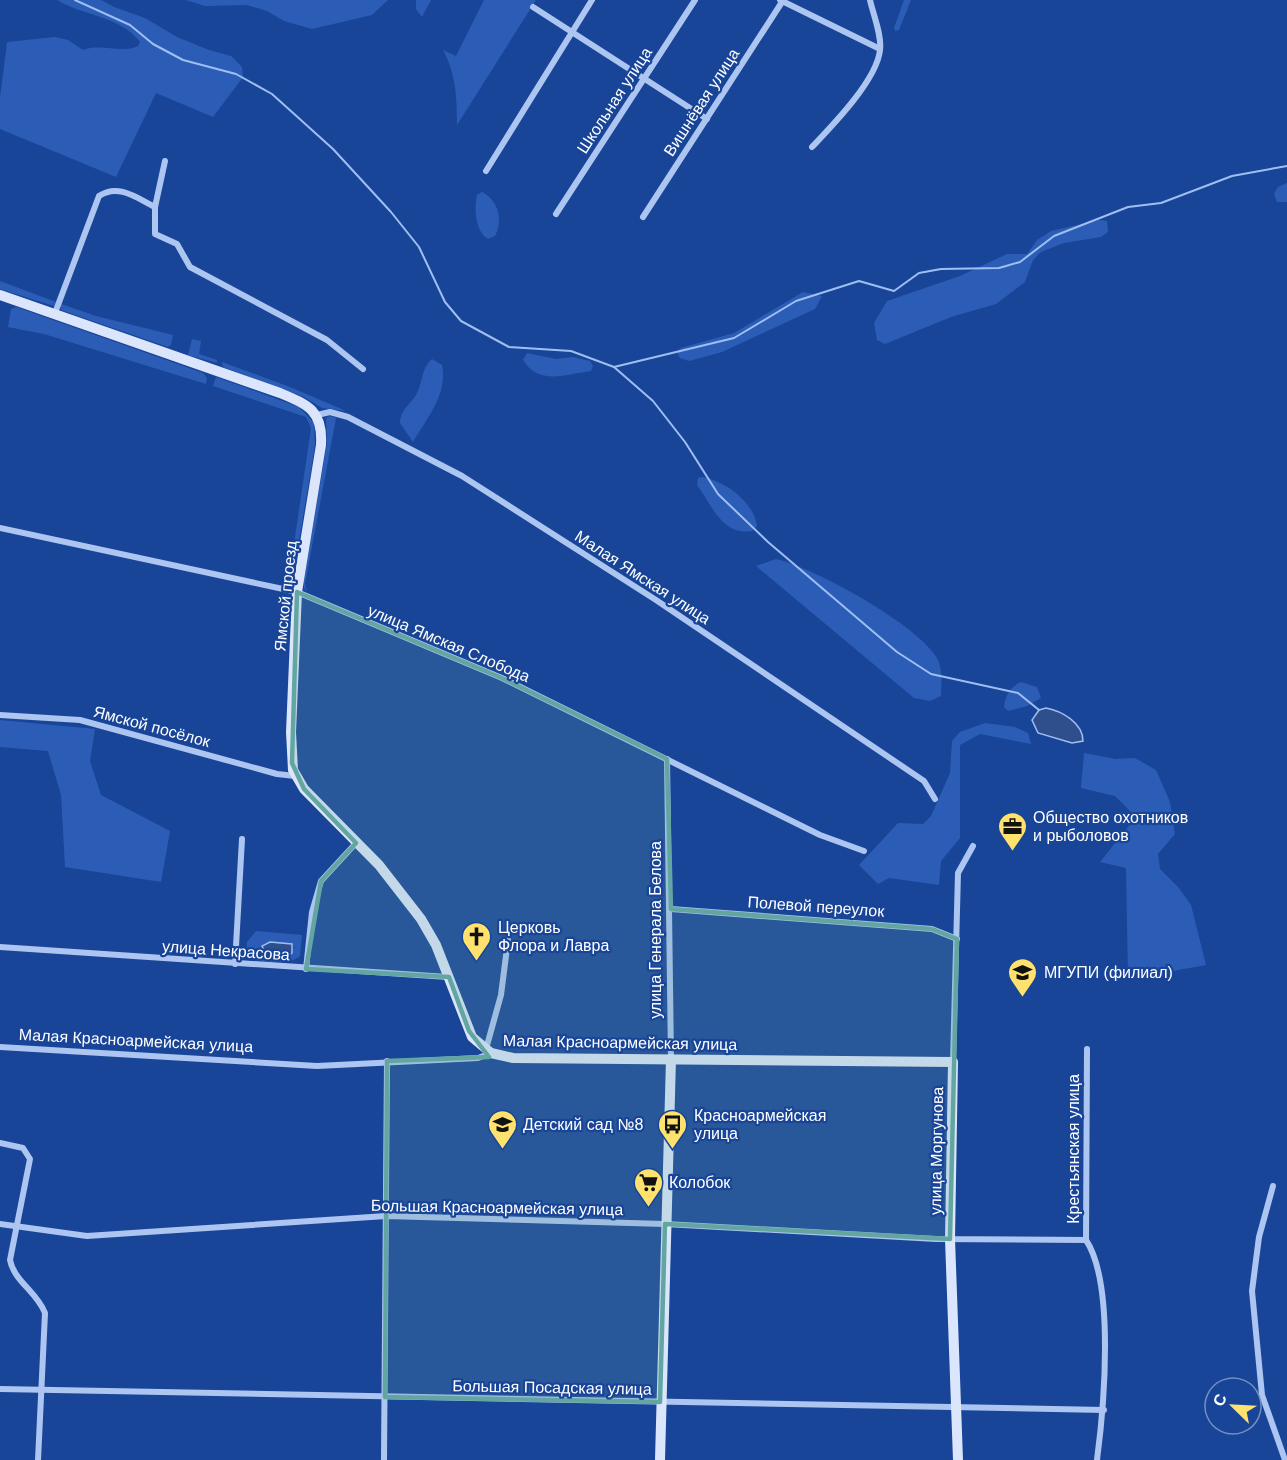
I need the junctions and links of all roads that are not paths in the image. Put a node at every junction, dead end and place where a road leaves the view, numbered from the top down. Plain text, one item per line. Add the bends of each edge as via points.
1 (592, 0) edge
2 (695, 0) edge
3 (870, 0) edge
4 (781, 1) edge
5 (533, 7) dead end
6 (572, 32) junction
7 (880, 49) junction
8 (645, 78) junction
9 (706, 119) junction
10 (812, 147) dead end
11 (165, 160) dead end
12 (486, 171) dead end
13 (155, 207) junction
14 (556, 214) dead end
15 (643, 217) dead end
16 (0, 295) edge
17 (55, 313) junction
18 (363, 369) dead end
19 (316, 415) junction
20 (0, 528) edge
21 (297, 592) junction
22 (0, 715) edge
23 (668, 759) junction
24 (295, 776) junction
25 (935, 799) dead end
26 (242, 840) dead end
27 (356, 843) junction
28 (973, 846) dead end
29 (864, 851) dead end
30 (671, 909) junction
31 (957, 939) junction
32 (508, 940) dead end
33 (0, 947) edge
34 (235, 964) junction
35 (306, 969) junction
36 (449, 977) junction
37 (0, 1047) edge
38 (1087, 1049) dead end
39 (489, 1052) junction
40 (671, 1059) junction
41 (387, 1061) junction
42 (953, 1062) junction
43 (0, 1143) edge
44 (1273, 1186) dead end
45 (386, 1216) junction
46 (0, 1224) edge
47 (665, 1224) junction
48 (16, 1227) junction
49 (950, 1239) junction
50 (1086, 1240) junction
51 (0, 1389) edge
52 (40, 1391) junction
53 (385, 1397) junction
54 (660, 1402) junction
55 (956, 1407) junction
56 (1104, 1410) junction
57 (38, 1460) edge
58 (384, 1460) edge
59 (660, 1460) edge
60 (958, 1460) edge
61 (1097, 1460) edge
62 (1285, 1460) edge

1 - 6 street
2 - 8 street, Школьная улица
3 - 7 street
4 - 7 street
4 - 9 street, Вишнёвая улица
5 - 6 street
6 - 8 street
6 - 12 street
7 - 10 street via 864,84 842,116
8 - 9 street
8 - 14 street, Школьная улица
9 - 15 street, Вишнёвая улица
11 - 13 street
13 - 17 street via 121,190 99,196
13 - 18 street via 155,234 177,244 190,267 327,340
16 - 17 main road
17 - 19 main road via 293,398
19 - 21 main road, Ямской проезд via 321,426 321,445
19 - 25 street, Малая Ямская улица via 330,412 348,417 462,476 656,600 924,781
20 - 21 street, улица Ямская Слобода
21 - 23 street, улица Ямская Слобода via 502,678
21 - 24 main road, Ямской проезд via 291,732
22 - 24 street, Ямской посёлок via 80,720
23 - 29 street, улица Ямская Слобода via 820,835
23 - 30 street, улица Генерала Белова
24 - 27 main road
26 - 34 street
27 - 35 street via 321,881 312,912
27 - 36 main road via 379,865 421,919
28 - 31 street, улица Моргунова via 958,873
30 - 31 street, Полевой переулок via 932,929
30 - 40 street, улица Генерала Белова
31 - 42 street, улица Моргунова
32 - 39 street
33 - 34 street, улица Некрасова
34 - 35 street, улица Некрасова
35 - 36 street, улица Некрасова
36 - 39 main road via 469,1031
37 - 41 street, Малая Красноармейская улица via 317,1065
38 - 50 street, Крестьянская улица
39 - 40 main road, Малая Красноармейская улица via 513,1058
39 - 41 street, Малая Красноармейская улица via 478,1058
40 - 42 main road, Малая Красноармейская улица
40 - 47 main road, улица Генерала Белова
41 - 45 street
42 - 49 main road, улица Моргунова
43 - 48 street via 23,1148 30,1159
44 - 62 street via 1259,1236 1252,1291 1262,1395
45 - 47 street, Большая Красноармейская улица
45 - 48 street, Большая Красноармейская улица via 87,1236
45 - 53 street
46 - 48 street, Большая Красноармейская улица
47 - 49 street, Большая Красноармейская улица
47 - 54 main road, улица Генерала Белова
48 - 52 street via 12,1270 40,1300 45,1313
49 - 50 street, Большая Красноармейская улица
49 - 55 main road, улица Моргунова
50 - 56 street, Крестьянская улица via 1095,1253 1103,1286
51 - 52 street, Большая Посадская улица
52 - 53 street, Большая Посадская улица
52 - 57 street
53 - 54 street, Большая Посадская улица
53 - 58 street
54 - 55 street, Большая Посадская улица
54 - 59 main road, улица Генерала Белова
55 - 56 street, Большая Посадская улица
55 - 60 main road, улица Моргунова
56 - 61 street, Крестьянская улица

